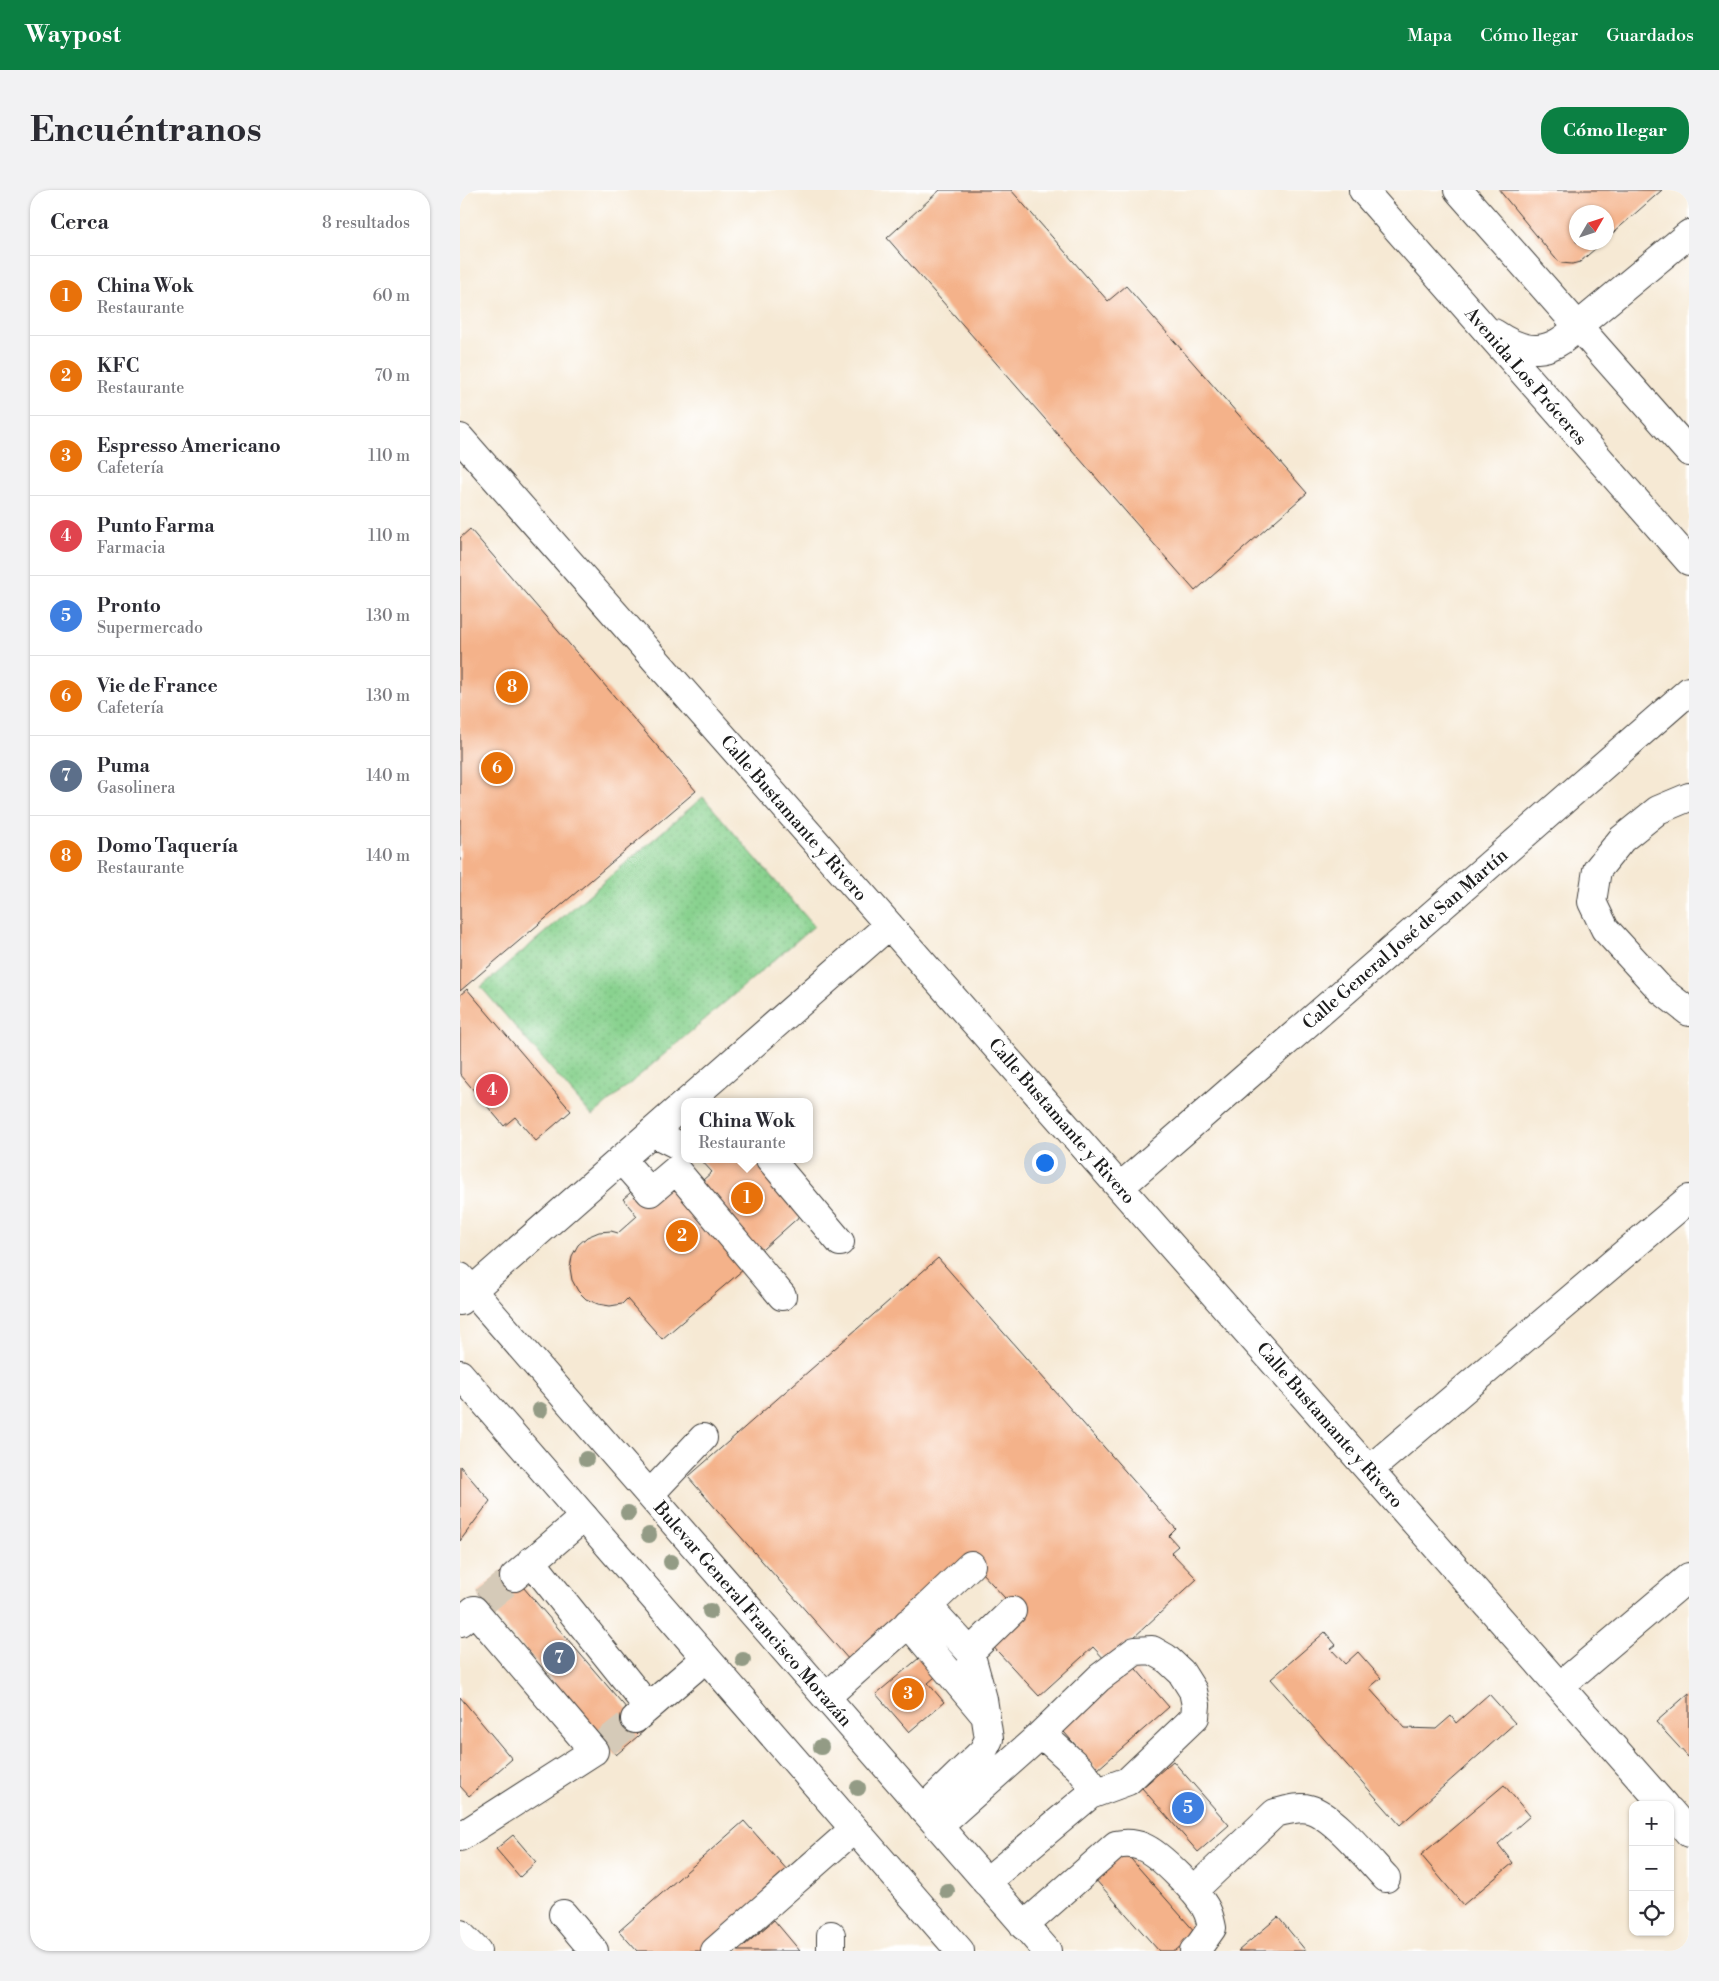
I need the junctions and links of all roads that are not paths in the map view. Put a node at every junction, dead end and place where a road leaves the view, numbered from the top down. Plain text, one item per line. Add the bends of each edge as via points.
1 (1363, 190) edge
2 (1458, 190) edge
3 (1689, 234) edge
4 (1475, 319) junction
5 (1578, 326) junction
6 (460, 438) edge
7 (1689, 452) edge
8 (1689, 561) edge
9 (1689, 691) edge
10 (1689, 797) edge
11 (889, 925) junction
12 (1689, 1012) edge
13 (692, 1098) edge
14 (681, 1107) edge
15 (652, 1132) junction
16 (681, 1146) edge
17 (621, 1160) junction
18 (773, 1163) edge
19 (1120, 1187) junction
20 (1689, 1199) edge
21 (840, 1242) dead end
22 (464, 1290) edge
23 (782, 1296) dead end
24 (460, 1374) edge
25 (703, 1438) dead end
26 (1369, 1470) junction
27 (650, 1494) junction
28 (584, 1517) junction
29 (971, 1565) dead end
30 (1689, 1577) edge
31 (1012, 1611) dead end
32 (918, 1614) junction
33 (460, 1622) edge
34 (970, 1652) junction
35 (706, 1658) junction
36 (1560, 1686) junction
37 (826, 1697) junction
38 (986, 1716) junction
39 (1038, 1738) junction
40 (1090, 1795) junction
41 (1661, 1801) edge
42 (1674, 1815) edge
43 (930, 1817) junction
44 (854, 1829) junction
45 (1689, 1832) edge
46 (460, 1837) edge
47 (1386, 1878) dead end
48 (986, 1882) junction
49 (1193, 1891) junction
50 (563, 1914) dead end
51 (1024, 1926) junction
52 (460, 1934) edge
53 (477, 1951) edge
54 (594, 1951) edge
55 (715, 1951) edge
56 (960, 1951) edge
57 (1047, 1951) edge
58 (1194, 1951) edge

1 - 4 street, Avenida Los Próceres
2 - 5 street
3 - 5 street
4 - 5 street via 1505,341 1530,350 1552,346
4 - 8 street, Avenida Los Próceres
5 - 7 street
6 - 11 street, Calle Bustamante y Rivero
9 - 19 street, Calle General José de San Martín
10 - 12 street via 1658,810 1622,839 1598,870 1592,902 1605,929 1662,991
11 - 13 street
11 - 19 street, Calle Bustamante y Rivero
14 - 15 street
15 - 16 street
15 - 17 street
17 - 22 street
17 - 23 street via 650,1192 676,1170
18 - 21 street
19 - 26 street, Calle Bustamante y Rivero
20 - 26 street
22 - 27 street, Bulevar General Francisco Morazán
24 - 28 street
25 - 27 street
26 - 36 street, Calle Bustamante y Rivero
27 - 37 street, Bulevar General Francisco Morazán
28 - 35 street
28 - 35 street via 523,1569 642,1713
29 - 32 street
30 - 36 street
31 - 34 street
32 - 34 street
32 - 37 street
32 - 38 street
33 - 46 street via 474,1610 594,1751
34 - 38 street
35 - 44 street
36 - 41 street, Calle Bustamante y Rivero
37 - 43 street, Bulevar General Francisco Morazán
38 - 43 street via 989,1739 983,1751
39 - 40 street via 1045,1737 1079,1768 1090,1782
39 - 40 street via 1099,1678 1135,1650 1152,1650 1182,1672 1193,1691 1195,1717 1128,1782
39 - 43 street
40 - 48 street
42 - 45 street
43 - 48 street, Bulevar General Francisco Morazán
44 - 55 street
44 - 56 street
47 - 49 street via 1329,1819 1308,1808 1289,1809 1269,1818
48 - 51 street, Bulevar General Francisco Morazán
49 - 51 street via 1150,1851 1125,1843 1116,1845
49 - 58 street via 1208,1912 1212,1928
50 - 54 street
51 - 57 street, Bulevar General Francisco Morazán
52 - 53 street

